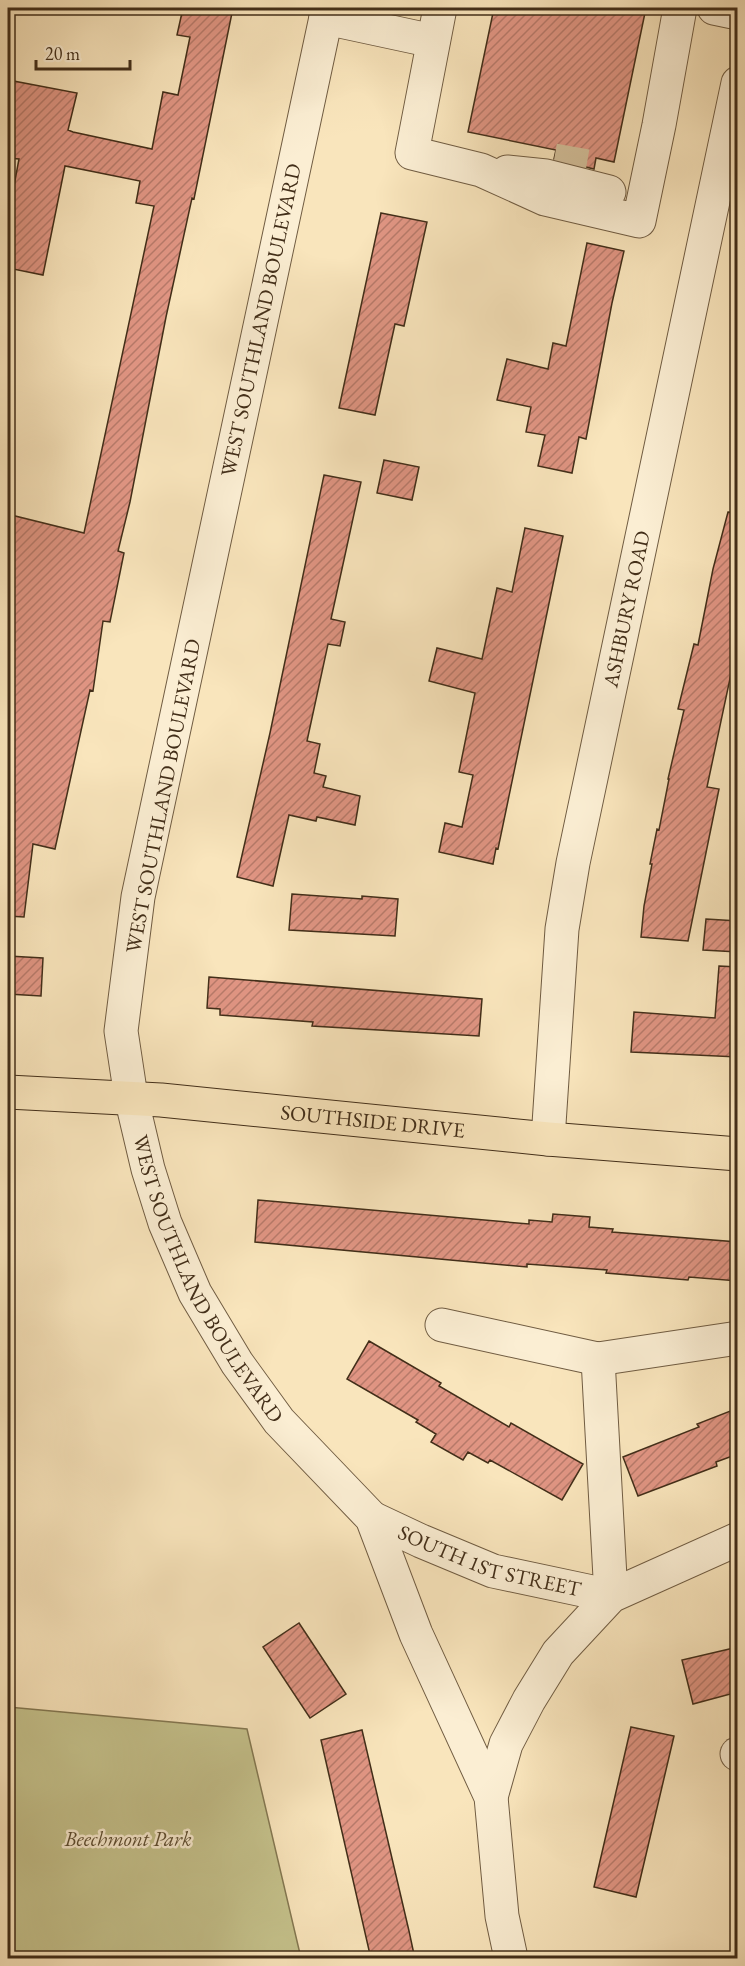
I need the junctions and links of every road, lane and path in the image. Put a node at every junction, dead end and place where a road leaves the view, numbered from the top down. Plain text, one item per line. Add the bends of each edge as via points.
1 (440, 8) edge
2 (680, 8) edge
3 (714, 8) edge
4 (327, 13) edge
5 (738, 13) edge
6 (433, 41) junction
7 (738, 82) edge
8 (554, 160) tunnel mouth
9 (594, 167) tunnel mouth
10 (481, 170) junction
11 (646, 189) junction
12 (8, 1092) edge
13 (131, 1097) junction
14 (548, 1139) junction
15 (738, 1154) edge
16 (442, 1325) dead end
17 (738, 1338) edge
18 (598, 1359) junction
19 (372, 1518) junction
20 (738, 1539) edge
21 (611, 1596) junction
22 (490, 1797) junction
23 (511, 1959) edge

1 - 6 street
2 - 11 street
3 - 5 street
4 - 6 street
4 - 13 street, WEST SOUTHLAND BOULEVARD via 138,897 121,1031
6 - 10 street via 412,153
7 - 14 street, ASHBURY ROAD via 573,864 562,930
8 - 10 street via 530,155
9 - 11 street
10 - 11 street
12 - 13 main road, SOUTHSIDE DRIVE
13 - 14 main road, SOUTHSIDE DRIVE
13 - 19 street, WEST SOUTHLAND BOULEVARD via 165,1223 195,1293 237,1363 279,1421
14 - 15 main road, SOUTHSIDE DRIVE
16 - 18 street
17 - 18 street
18 - 21 street
19 - 21 street, SOUTH 1ST STREET via 493,1571
19 - 22 street, WEST SOUTHLAND BOULEVARD via 416,1634
20 - 21 street, SOUTH 1ST STREET
21 - 22 street, SOUTH 1ST STREET via 558,1653 529,1700 506,1744
22 - 23 street via 502,1917

